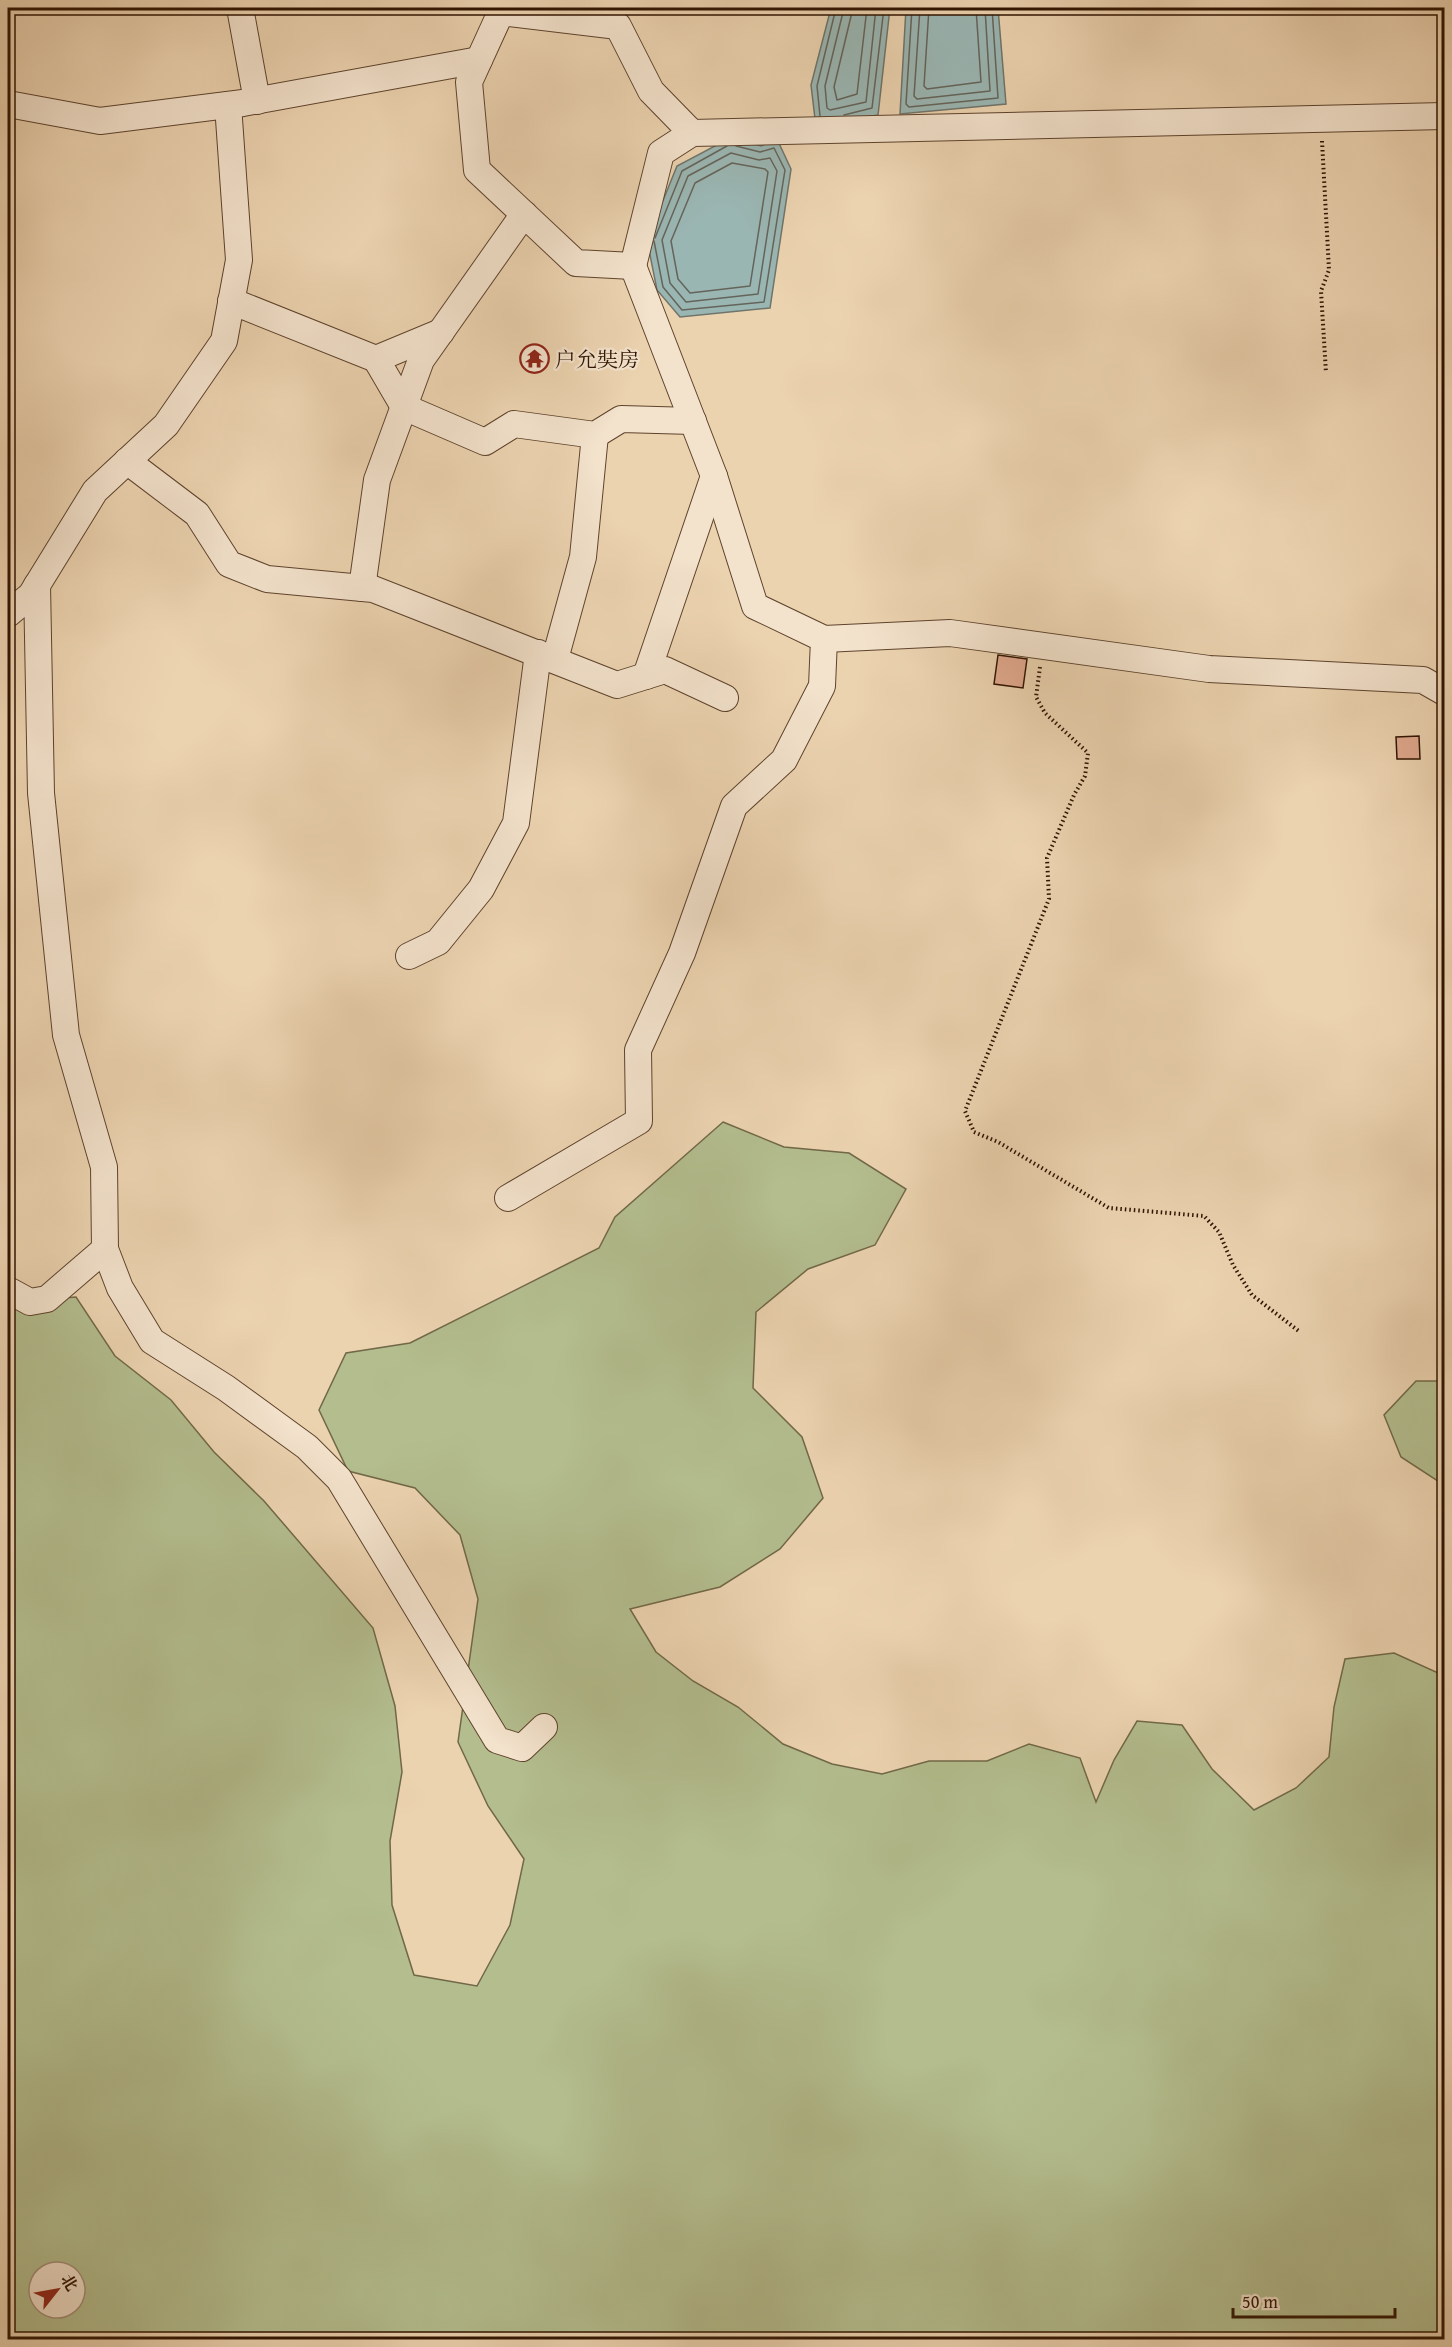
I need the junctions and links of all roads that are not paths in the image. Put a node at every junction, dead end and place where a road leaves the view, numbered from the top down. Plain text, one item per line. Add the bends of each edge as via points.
1 (240, 8) edge
2 (502, 10) edge
3 (479, 60) junction
4 (257, 101) junction
5 (8, 104) edge
6 (228, 105) junction
7 (1444, 116) edge
8 (692, 133) junction
9 (524, 214) junction
10 (633, 266) junction
11 (231, 301) junction
12 (441, 332) junction
13 (376, 359) junction
14 (404, 407) junction
15 (693, 421) junction
16 (595, 435) junction
17 (127, 461) junction
18 (714, 476) junction
19 (37, 585) junction
20 (362, 588) junction
21 (8, 614) edge
22 (824, 639) junction
23 (546, 656) junction
24 (646, 676) junction
25 (1444, 692) edge
26 (725, 698) dead end
27 (409, 956) dead end
28 (508, 1198) dead end
29 (105, 1249) junction
30 (8, 1290) edge
31 (544, 1727) dead end

1 - 4 street
2 - 3 street
2 - 8 street via 618,26 651,91
3 - 4 street
3 - 9 street via 469,82 477,170
4 - 6 street
5 - 6 street via 100,121
6 - 11 street via 238,260
7 - 8 street
8 - 10 street via 661,153
9 - 10 street via 576,263
9 - 12 street
10 - 15 street
11 - 13 street
11 - 17 street via 224,341 166,425
12 - 13 street
12 - 14 street via 421,360
13 - 14 street
14 - 16 street via 485,442 513,424
14 - 20 street via 377,480
15 - 16 street via 621,420
15 - 18 street
16 - 23 street via 583,557
17 - 19 street via 95,491
17 - 20 street via 197,514 229,564 267,579
18 - 22 street via 756,606
18 - 24 street
19 - 21 street
19 - 29 street via 41,792 58,966 66,1035 104,1167
20 - 23 street
22 - 25 street via 950,633 1209,669 1423,680
22 - 28 street via 822,686 784,759 734,806 681,953 638,1050 639,1121
23 - 24 street via 617,685
23 - 27 street via 516,823 481,889 438,942
24 - 26 street via 665,670
29 - 30 street via 47,1299 30,1302
29 - 31 street via 120,1288 152,1341 307,1447 339,1479 497,1740 522,1748

